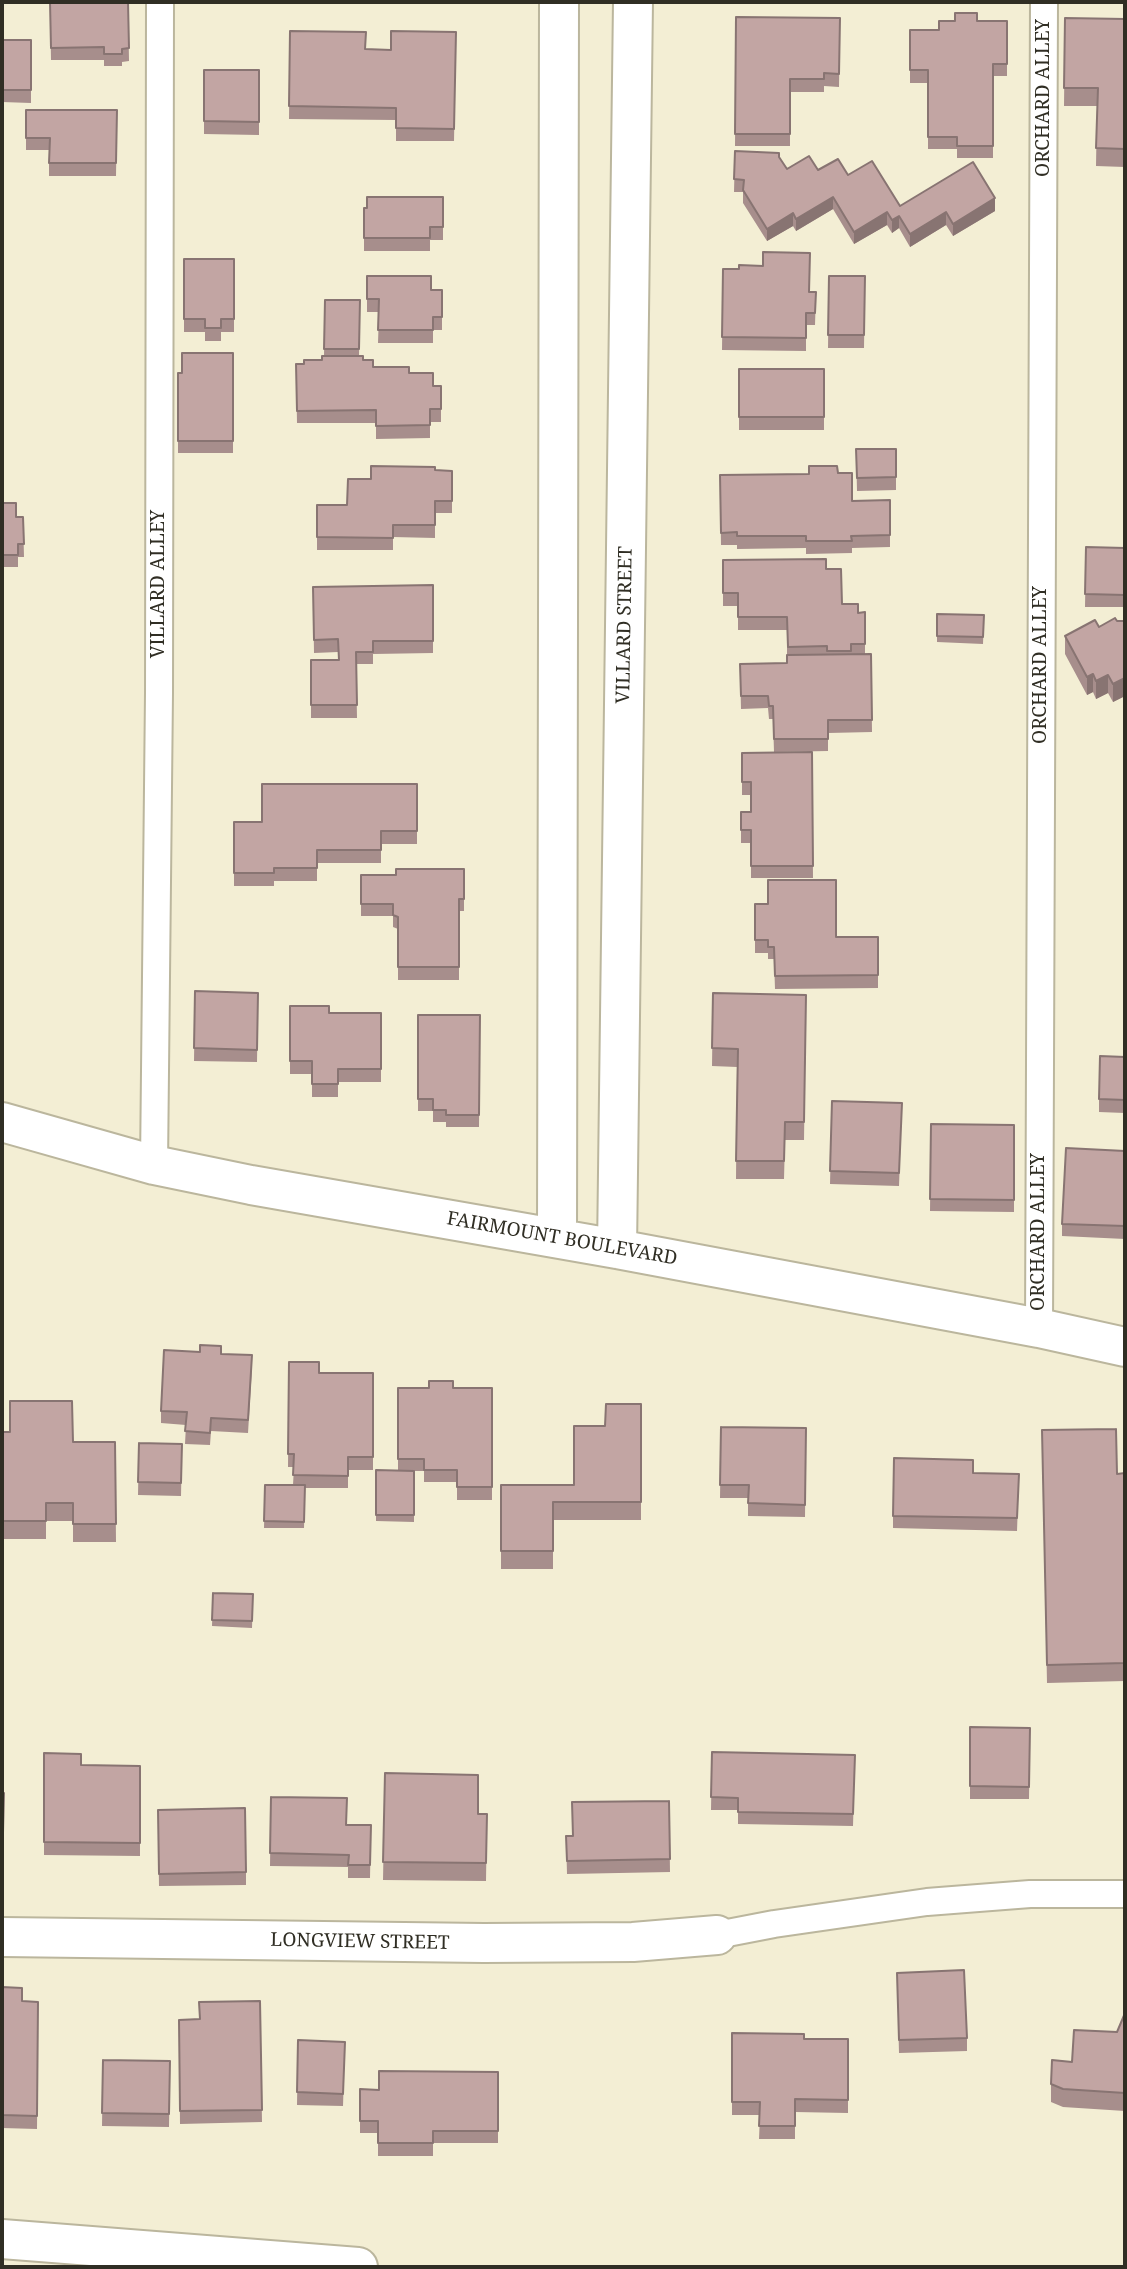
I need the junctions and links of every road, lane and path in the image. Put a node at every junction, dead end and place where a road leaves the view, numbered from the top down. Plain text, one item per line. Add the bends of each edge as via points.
1 (160, 2) edge
2 (559, 2) edge
3 (633, 2) edge
4 (1044, 2) edge
5 (2, 1122) edge
6 (154, 1165) junction
7 (557, 1238) junction
8 (617, 1249) junction
9 (1039, 1328) junction
10 (1125, 1347) edge
11 (1125, 1894) edge
12 (717, 1935) joint
13 (2, 1937) edge
14 (2, 2239) edge
15 (358, 2267) edge

1 - 6 lane, VILLARD ALLEY
2 - 7 street
3 - 8 street, VILLARD STREET
4 - 9 lane, ORCHARD ALLEY
5 - 6 street, FAIRMOUNT BOULEVARD
6 - 7 street, FAIRMOUNT BOULEVARD
7 - 8 street, FAIRMOUNT BOULEVARD
8 - 9 street, FAIRMOUNT BOULEVARD
9 - 10 street, FAIRMOUNT BOULEVARD
11 - 12 lane via 1030,1894 927,1902
12 - 13 street, LONGVIEW STREET via 633,1942 498,1943
14 - 15 street

